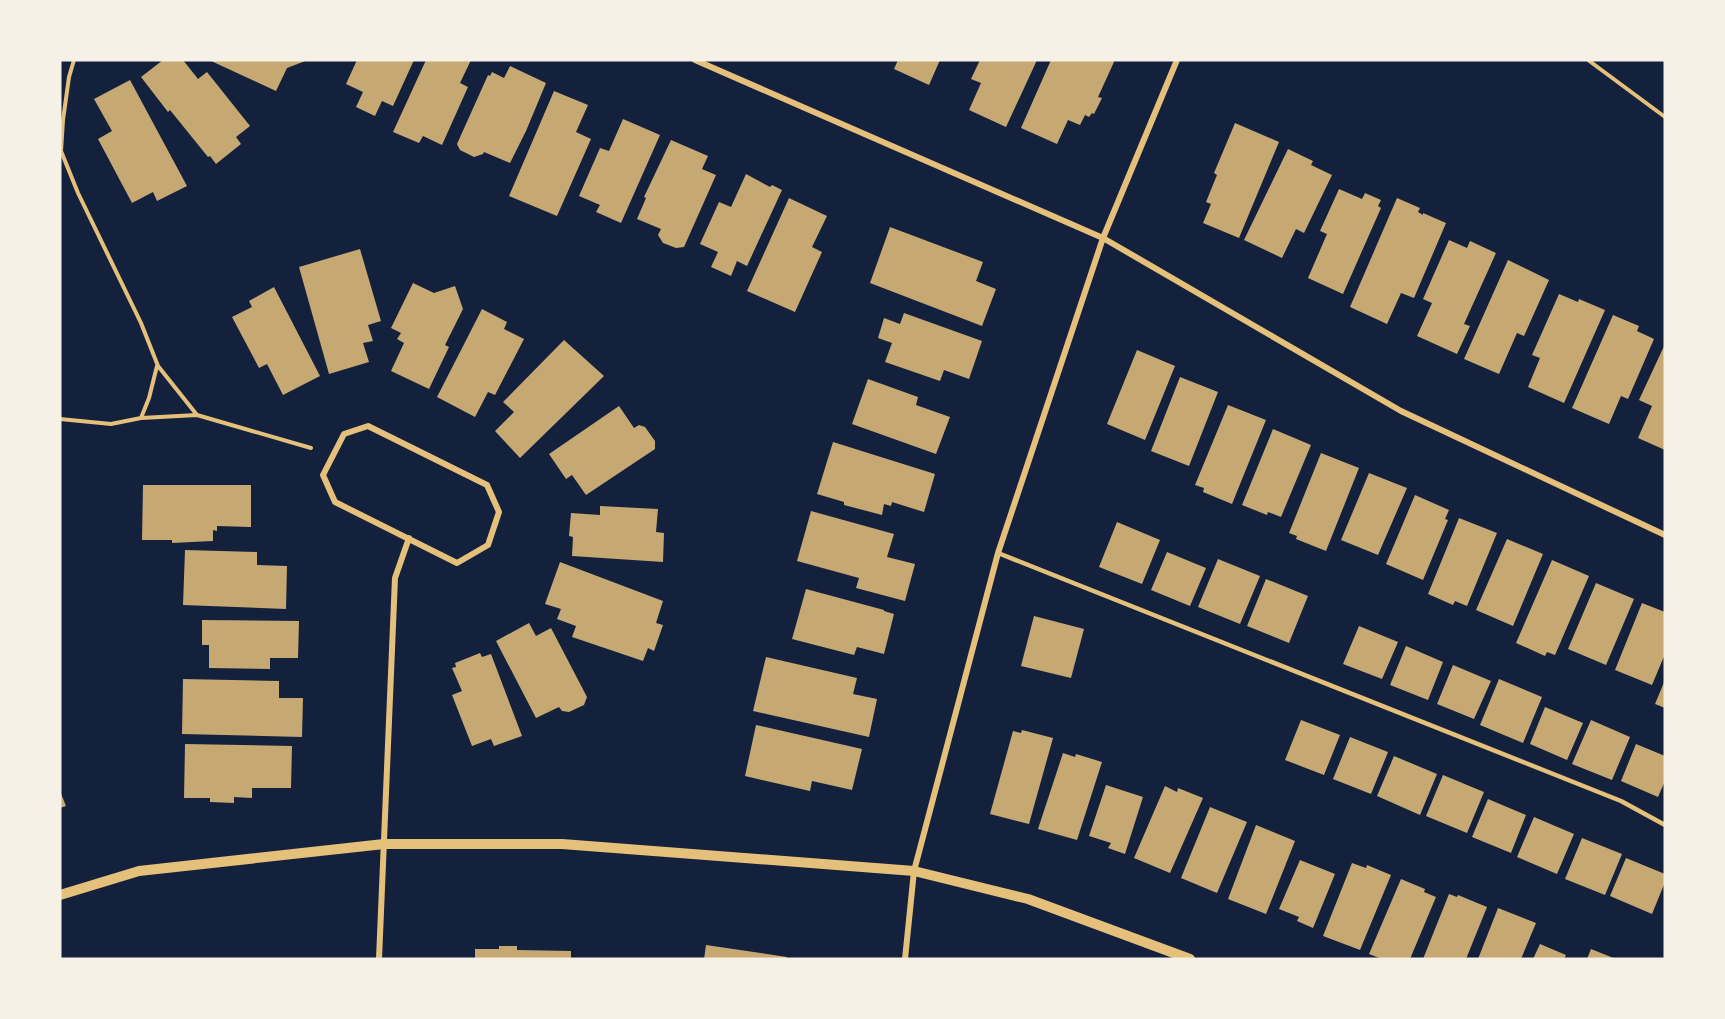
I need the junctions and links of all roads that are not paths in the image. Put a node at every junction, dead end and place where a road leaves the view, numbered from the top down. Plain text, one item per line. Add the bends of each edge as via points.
1 (695, 60) edge
2 (1177, 60) edge
3 (1103, 238) junction
4 (1665, 535) edge
5 (409, 538) junction
6 (998, 553) junction
7 (1665, 825) edge
8 (384, 844) junction
9 (914, 872) junction
10 (60, 895) edge
11 (379, 959) edge
12 (904, 959) edge
13 (1190, 959) edge

1 - 3 street
2 - 3 street
3 - 4 street via 1401,411
3 - 6 street
5 - 5 street via 457,562 488,545 499,512 487,485 368,426 344,434 323,475 335,502
5 - 8 street via 395,578
6 - 7 lane via 1621,801
6 - 9 street
8 - 9 street via 561,844
8 - 10 street via 139,871
8 - 11 street
9 - 12 street
9 - 13 street via 1028,899

